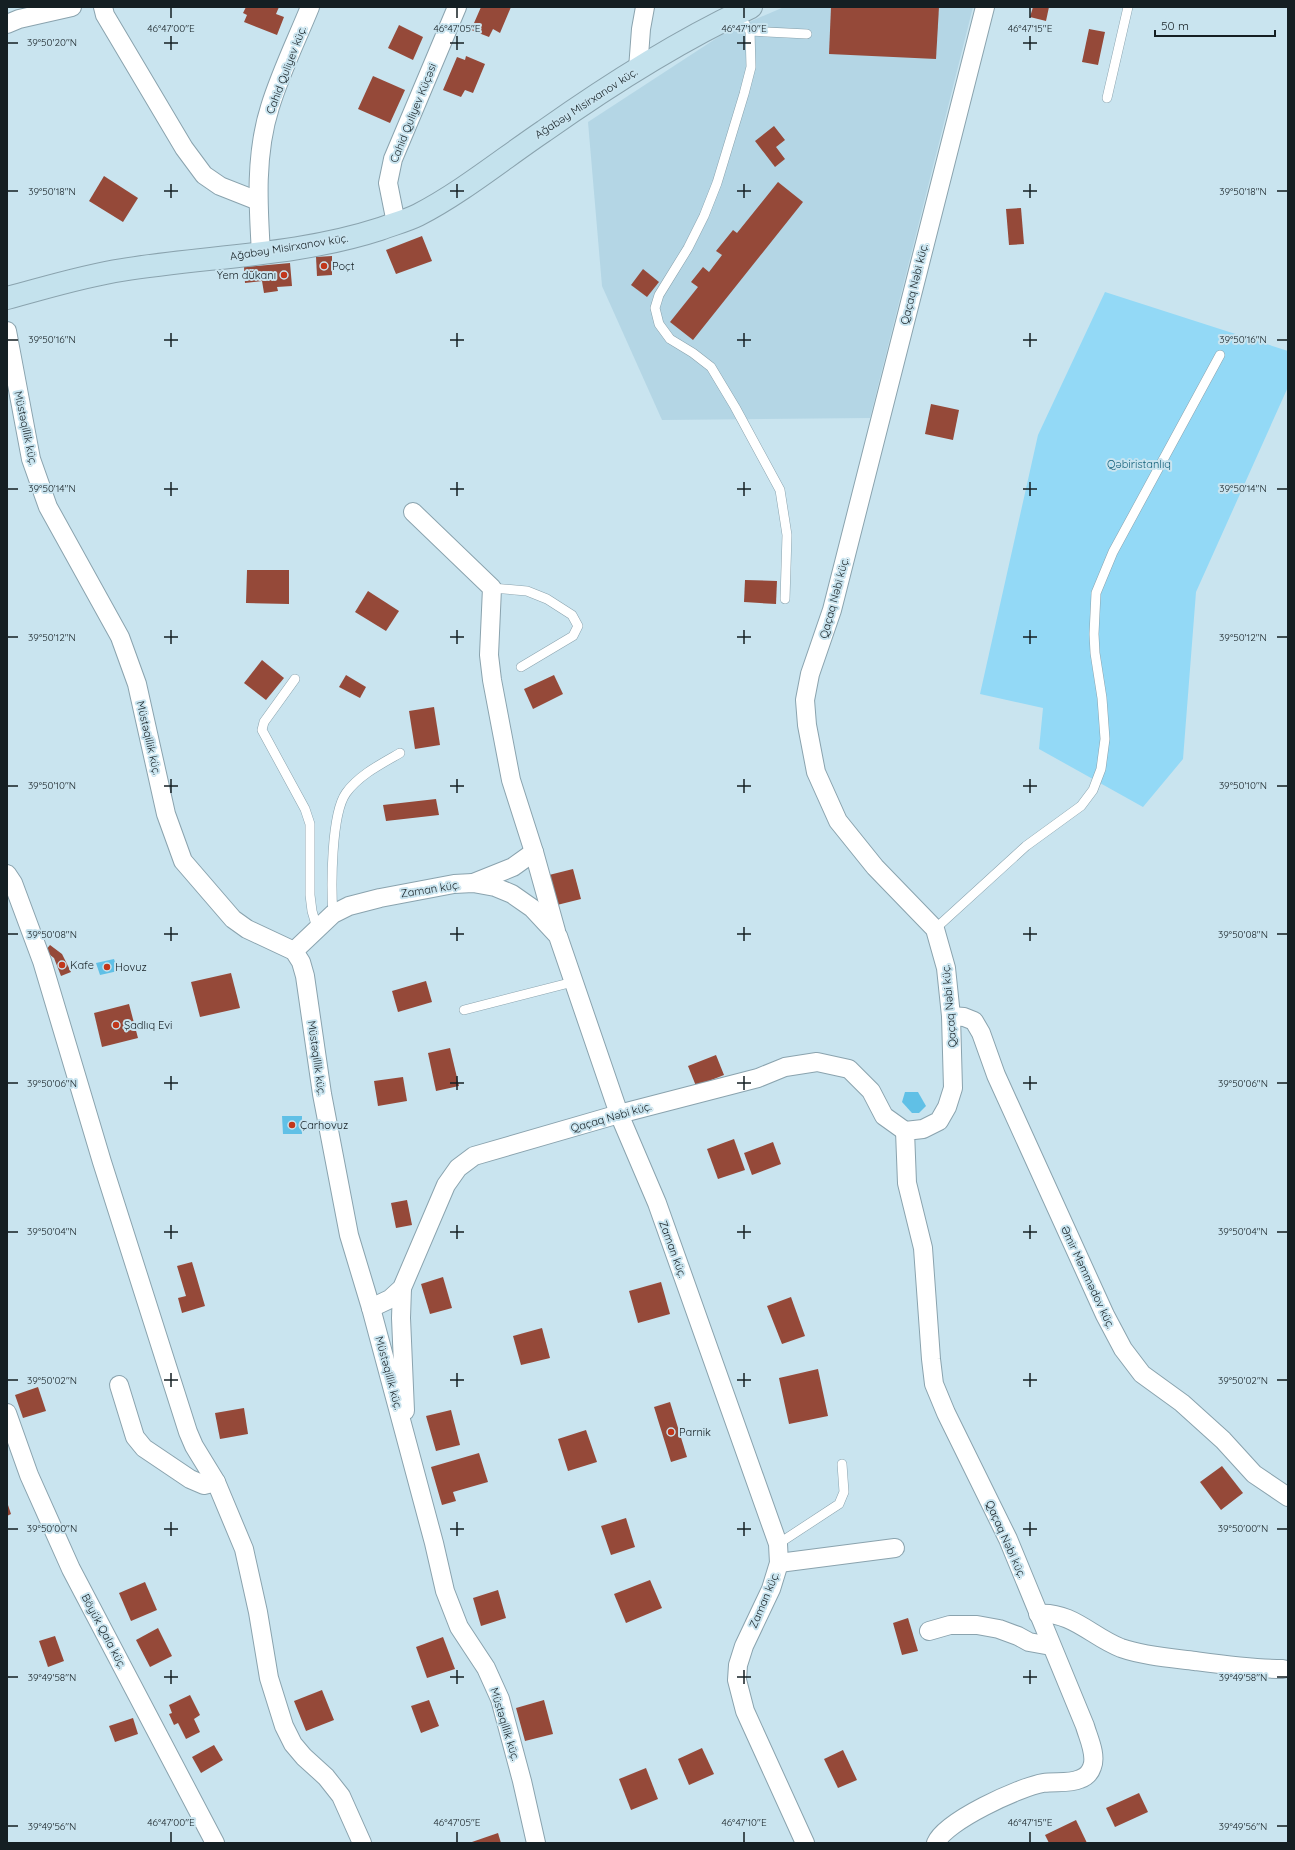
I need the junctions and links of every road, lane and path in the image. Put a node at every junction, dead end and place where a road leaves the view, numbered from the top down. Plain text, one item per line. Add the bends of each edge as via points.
1 (72, 7) edge
2 (103, 7) edge
3 (310, 7) edge
4 (457, 7) edge
5 (645, 7) edge
6 (985, 7) edge
7 (1128, 7) edge
8 (744, 10) edge
9 (7, 24) edge
10 (750, 31) junction
11 (807, 34) dead end
12 (638, 69) junction
13 (1107, 98) dead end
14 (258, 200) junction
15 (396, 223) junction
16 (261, 253) junction
17 (7, 298) edge
18 (7, 331) edge
19 (1220, 355) dead end
20 (413, 512) dead end
21 (492, 588) junction
22 (785, 599) dead end
23 (521, 667) dead end
24 (295, 679) dead end
25 (400, 753) dead end
26 (534, 852) junction
27 (7, 874) edge
28 (473, 884) junction
29 (333, 914) junction
30 (318, 928) junction
31 (935, 930) junction
32 (558, 936) junction
33 (294, 951) junction
34 (573, 982) junction
35 (464, 1010) dead end
36 (951, 1016) junction
37 (619, 1114) junction
38 (905, 1131) junction
39 (402, 1288) junction
40 (371, 1308) junction
41 (120, 1385) dead end
42 (7, 1413) edge
43 (401, 1421) junction
44 (842, 1464) dead end
45 (216, 1482) junction
46 (1288, 1497) edge
47 (778, 1544) junction
48 (895, 1548) dead end
49 (779, 1563) junction
50 (1038, 1614) junction
51 (929, 1631) dead end
52 (1051, 1646) junction
53 (1283, 1669) dead end
54 (216, 1843) edge
55 (362, 1843) edge
56 (536, 1843) edge
57 (805, 1843) edge
58 (936, 1843) edge

1 - 9 street
2 - 14 street via 184,148 204,175 220,186
3 - 14 street, Cahid Quliyev küç. via 270,107 259,168
4 - 15 street, Cahid Quliyev Küçəsi via 393,158 388,183
5 - 12 street
6 - 31 street, Qaçaq Nəbi küç. via 834,602 810,674 805,700 816,772 838,821 875,867
7 - 13 lane
8 - 10 lane
8 - 12 street, Ağabəy Misirxanov küç. via 677,45
10 - 11 lane
10 - 22 lane via 751,67 717,183 704,216 659,295 655,308 659,324 670,339 710,367 735,406 780,490 787,535
12 - 15 street, Ağabəy Misirxanov küç. via 440,202
14 - 16 street, Cahid Quliyev küç.
15 - 16 street, Ağabəy Misirxanov küç. via 355,237
16 - 17 street, Ağabəy Misirxanov küç. via 122,270
18 - 33 street, Müstəqillik küç. via 31,459 37,478 48,507 120,637 137,684 166,814 183,861 233,919 247,930
19 - 31 lane via 1113,552 1096,593 1095,653 1105,739 1100,769 1093,790 1081,806 1026,846
20 - 21 street
21 - 23 lane via 527,591 547,599 572,615 578,626 573,636
21 - 26 street via 489,655 492,680 511,780
24 - 30 lane via 264,722 262,730 305,809 310,824 310,895
25 - 29 lane via 357,780 345,794 338,814 332,862
26 - 28 street via 513,867
26 - 32 street
27 - 45 street via 13,883 42,961 102,1162 188,1432
28 - 29 street, Zaman küç. via 454,884 380,898 349,906
28 - 32 street, Zaman küç. via 495,887 512,894 532,908
29 - 30 street, Zaman küç.
30 - 33 street, Zaman küç.
31 - 36 street, Qaçaq Nəbi küç. via 946,968
32 - 34 street, Zaman küç.
33 - 40 street, Müstəqillik küç. via 305,976 322,1094 349,1235
34 - 35 lane
34 - 37 street, Zaman küç.
36 - 38 street, Qaçaq Nəbi küç. via 953,1088 947,1107 939,1121 922,1129
36 - 46 street, Əmir Məmmədov küç. via 974,1021 981,1033 996,1075 1105,1315 1123,1349 1142,1374 1182,1403 1254,1474
37 - 38 street, Qaçaq Nəbi küç. via 758,1078 785,1067 817,1062 849,1069 871,1091 884,1116
37 - 39 street, Qaçaq Nəbi küç. via 474,1156 458,1168 446,1185
37 - 47 street, Zaman küç. via 660,1210
38 - 50 street, Qaçaq Nəbi küç. via 908,1183 923,1248 934,1384 1008,1539
39 - 40 street, Qaçaq Nəbi küç. via 390,1299
39 - 43 street via 406,1409
40 - 43 street, Müstəqillik küç.
41 - 45 street via 135,1437 144,1448 190,1479 204,1485
42 - 54 street, Böyük Qala küç. via 29,1475 71,1569
43 - 56 street, Müstəqillik küç. via 445,1591 458,1627 486,1668 500,1699
44 - 47 lane via 844,1492 839,1504
45 - 55 street via 244,1549 269,1678 284,1726 293,1744 341,1796
47 - 49 street, Zaman küç.
48 - 49 street
49 - 57 street, Zaman küç. via 771,1589 744,1646 738,1665 737,1680 745,1711
50 - 52 street, Qaçaq Nəbi küç.
50 - 53 street via 1051,1613 1068,1618 1120,1647 1161,1657
51 - 52 street via 950,1625 977,1625 999,1629 1029,1642
52 - 58 street, Qaçaq Nəbi küç. via 1085,1726 1094,1757 1093,1766 1086,1776 1078,1780 1043,1783 1006,1795 956,1823 937,1839

